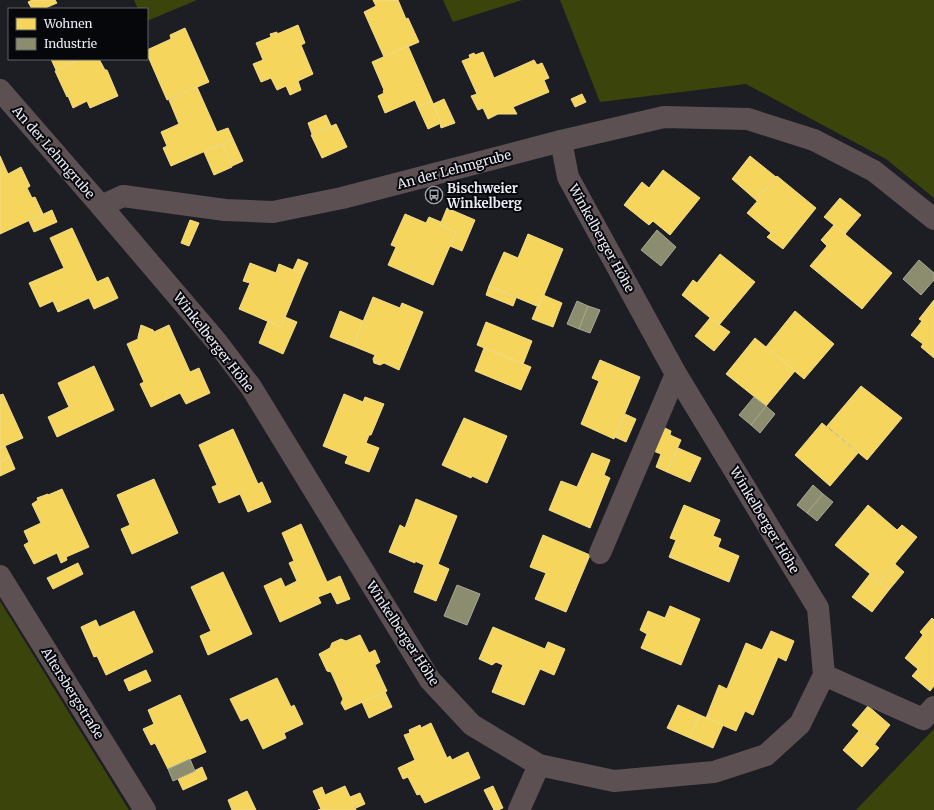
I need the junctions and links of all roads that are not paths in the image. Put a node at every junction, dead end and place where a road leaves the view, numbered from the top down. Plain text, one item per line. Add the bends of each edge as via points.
1 (0, 90) edge
2 (561, 141) junction
3 (101, 206) junction
4 (934, 219) edge
5 (676, 374) junction
6 (600, 553) dead end
7 (0, 576) edge
8 (824, 675) junction
9 (934, 707) edge
10 (539, 765) junction
11 (145, 810) edge
12 (519, 810) edge

1 - 3 street, An der Lehmgrube
2 - 3 street, An der Lehmgrube via 342,198 272,212 225,210 123,196
2 - 4 street, An der Lehmgrube via 664,117 748,119 814,140 874,171
2 - 5 street, Winkelberger Höhe via 568,177
3 - 10 street, Winkelberger Höhe via 216,341 251,387 430,680 472,726
5 - 6 street
5 - 8 street, Winkelberger Höhe via 818,608
7 - 11 street, Altersbergstraße
8 - 9 street via 923,719
8 - 10 street, Winkelberger Höhe via 800,724 766,756 722,770 614,781
10 - 12 street

